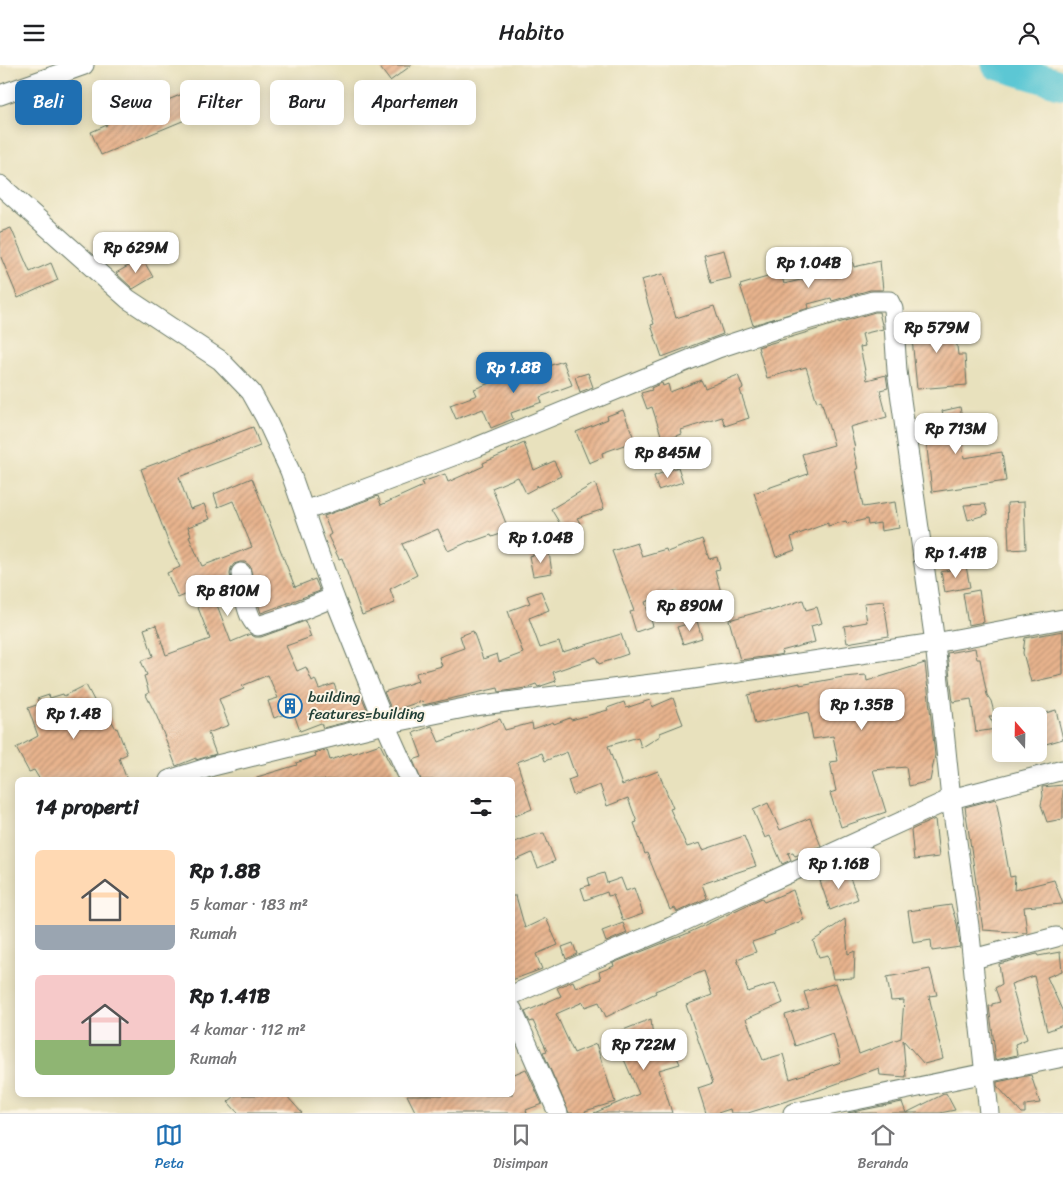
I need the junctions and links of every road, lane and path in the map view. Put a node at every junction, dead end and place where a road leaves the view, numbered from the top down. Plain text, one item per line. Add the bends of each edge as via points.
1 (84, 65) edge
2 (0, 95) edge
3 (0, 185) edge
4 (305, 509) junction
5 (241, 573) dead end
6 (334, 597) junction
7 (1063, 619) edge
8 (935, 643) junction
9 (385, 724) junction
10 (1063, 770) edge
11 (179, 777) edge
12 (409, 777) edge
13 (951, 799) junction
14 (1056, 937) dead end
15 (973, 959) junction
16 (515, 994) edge
17 (515, 1016) edge
18 (1063, 1057) edge
19 (986, 1073) junction
20 (558, 1113) edge
21 (793, 1113) edge
22 (989, 1113) edge

1 - 2 street
3 - 4 street via 128,299 220,359 251,391
4 - 6 street
4 - 8 street via 477,447 718,348 874,301 889,301 893,309 897,371
5 - 6 street via 252,621 258,626
6 - 9 street
7 - 8 street
8 - 9 street via 661,684 507,701
8 - 13 street
9 - 11 street
9 - 12 street
10 - 13 street
13 - 15 street
13 - 16 street via 671,927
14 - 15 street
15 - 19 street
17 - 20 street
18 - 19 street
19 - 21 street
19 - 22 street

